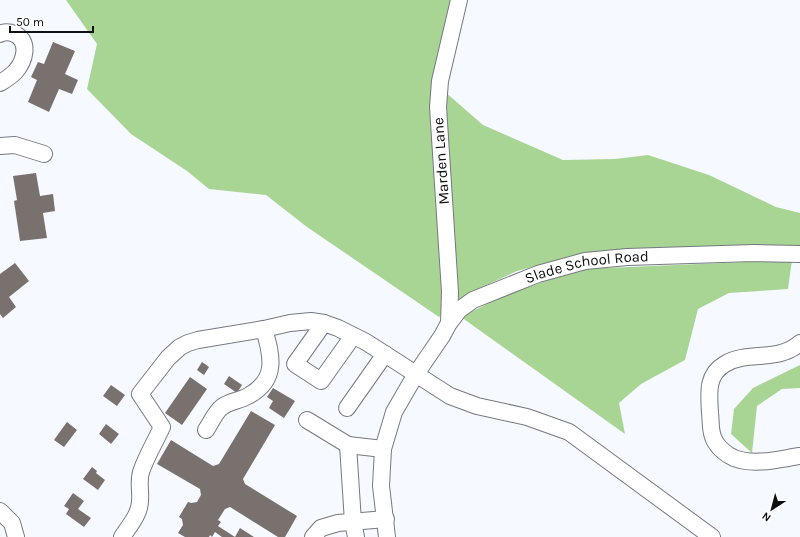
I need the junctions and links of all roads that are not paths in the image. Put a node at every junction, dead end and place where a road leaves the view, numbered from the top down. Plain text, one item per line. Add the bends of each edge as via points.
1 (459, 0) edge
2 (0, 34) edge
3 (0, 83) edge
4 (0, 146) edge
5 (44, 154) dead end
6 (800, 254) edge
7 (324, 323) junction
8 (449, 323) junction
9 (264, 329) junction
10 (353, 336) junction
11 (800, 343) edge
12 (385, 354) junction
13 (416, 374) junction
14 (347, 408) dead end
15 (307, 420) dead end
16 (206, 430) dead end
17 (348, 445) junction
18 (383, 449) junction
19 (800, 456) edge
20 (0, 511) edge
21 (386, 519) junction
22 (354, 529) edge
23 (14, 530) edge
24 (122, 537) edge
25 (313, 537) edge
26 (387, 537) edge
27 (712, 537) edge

1 - 8 street, Marden Lane via 440,81 438,107 450,292
2 - 3 street via 10,32 22,39 25,45 24,56 19,66
4 - 5 street via 15,145
6 - 8 street, Slade School Road via 627,257 585,261 538,274 473,300 459,310
7 - 9 street via 290,323
7 - 10 street
7 - 10 street via 295,364 320,381
8 - 13 street, Slade School Road
9 - 16 street via 271,359 266,380 257,391 221,408
9 - 24 street via 198,340 180,347 168,358 140,394 162,427 141,472 139,507
10 - 12 street
11 - 19 street via 779,354 741,358 725,363 712,377 709,395 713,438 725,452 743,461
12 - 13 street
12 - 14 street
13 - 18 street, Slade School Road via 394,412
13 - 27 street via 450,396 477,406 527,417 569,432
15 - 17 street
17 - 18 street
17 - 22 street
18 - 21 street, Slade School Road via 381,486
20 - 23 street
21 - 22 street
21 - 26 street, Slade School Road
22 - 25 street via 338,523 321,528

